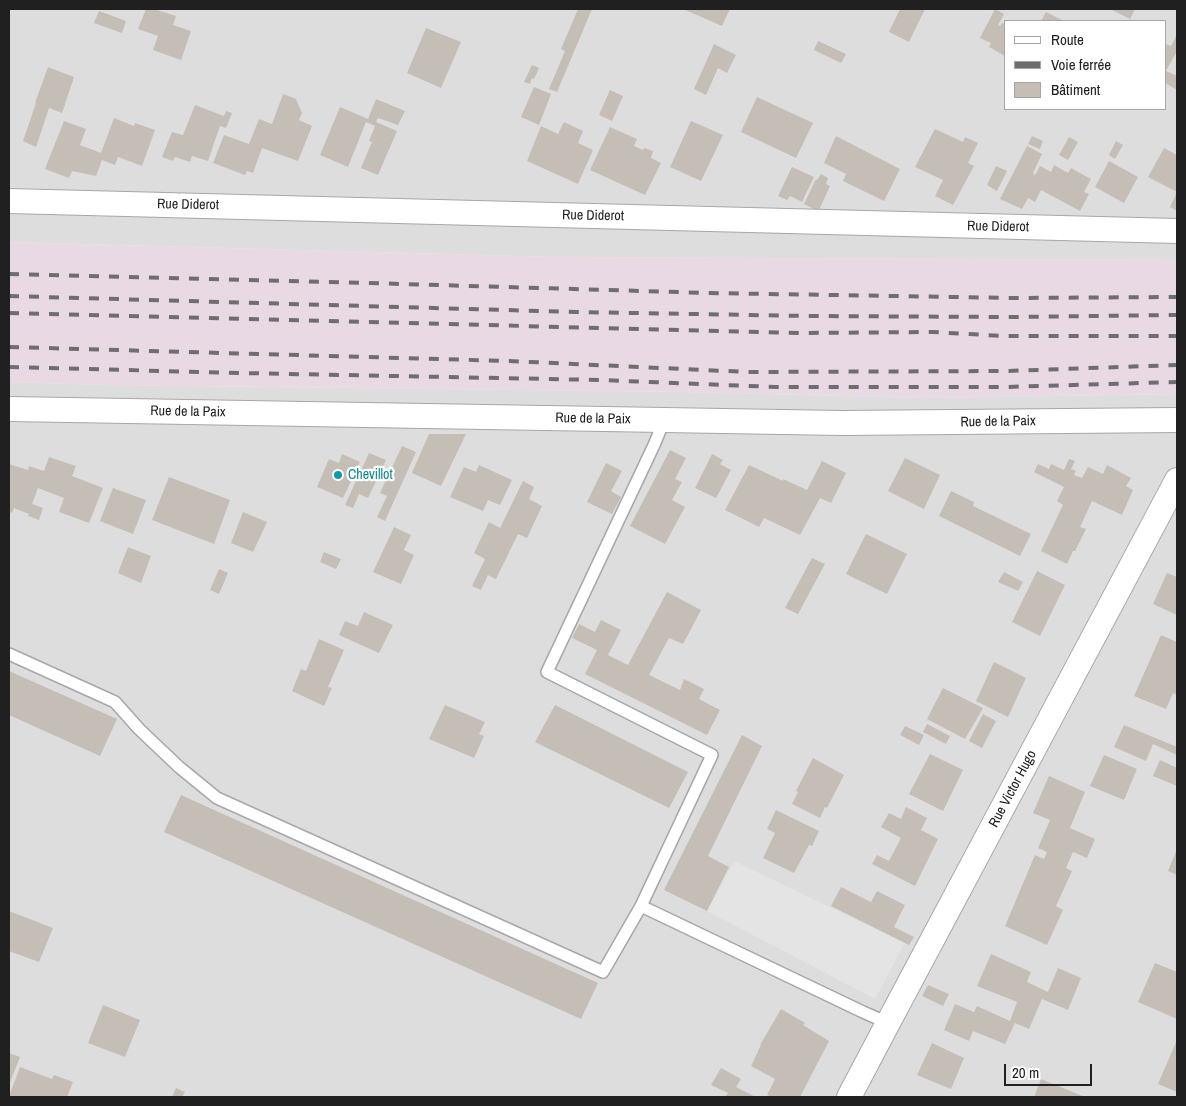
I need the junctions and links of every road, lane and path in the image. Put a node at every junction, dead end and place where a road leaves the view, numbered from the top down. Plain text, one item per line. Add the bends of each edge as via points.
1 (9, 201) edge
2 (1177, 231) edge
3 (9, 409) edge
4 (1177, 420) edge
5 (664, 421) junction
6 (1177, 480) edge
7 (9, 654) edge
8 (641, 906) junction
9 (888, 1023) junction
10 (849, 1097) edge

1 - 2 street, Rue Diderot
3 - 5 street, Rue de la Paix
4 - 5 street, Rue de la Paix
5 - 8 lane via 546,672 712,755
6 - 9 street, Rue Victor Hugo
7 - 8 lane via 115,702 179,767 217,798 603,972
8 - 9 lane
9 - 10 street, Rue Victor Hugo

